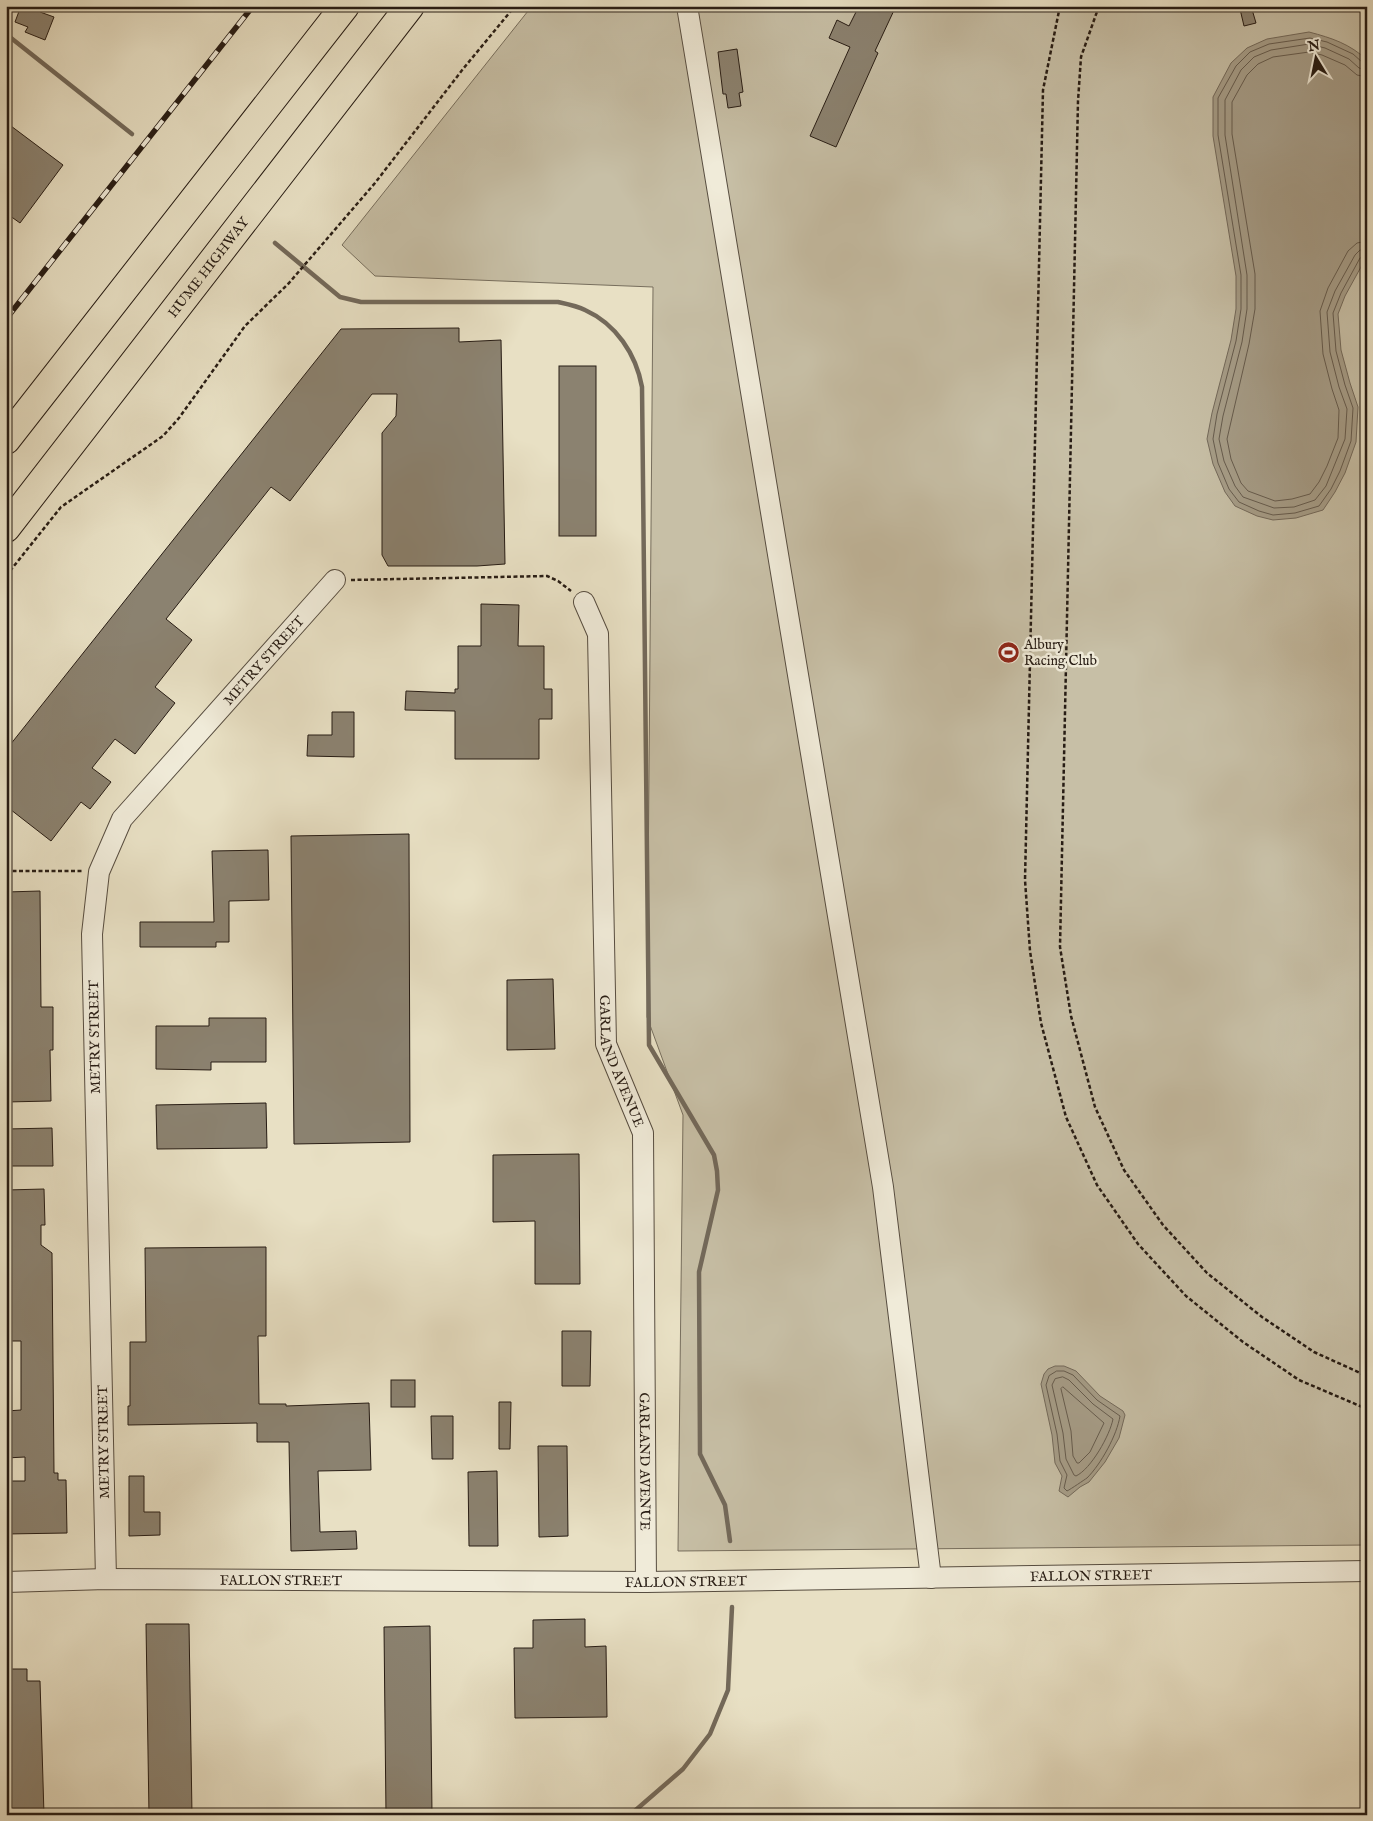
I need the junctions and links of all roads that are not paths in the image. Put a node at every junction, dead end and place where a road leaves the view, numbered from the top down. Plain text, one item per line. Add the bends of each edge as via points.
1 (345, 6) edge
2 (410, 6) edge
3 (687, 6) edge
4 (6, 440) edge
5 (6, 528) edge
6 (335, 580) road end
7 (584, 602) road end
8 (1367, 1570) edge
9 (931, 1578) junction
10 (106, 1580) junction
11 (6, 1582) edge
12 (646, 1582) junction

1 - 4 highway
2 - 5 highway, HUME HIGHWAY
3 - 9 street via 883,1187
6 - 10 street, METRY STREET via 122,819 99,872 92,934
7 - 12 street, GARLAND AVENUE via 598,634 606,1044 643,1134
8 - 9 street, FALLON STREET
9 - 12 street, FALLON STREET
10 - 11 street, FALLON STREET
10 - 12 street, FALLON STREET

